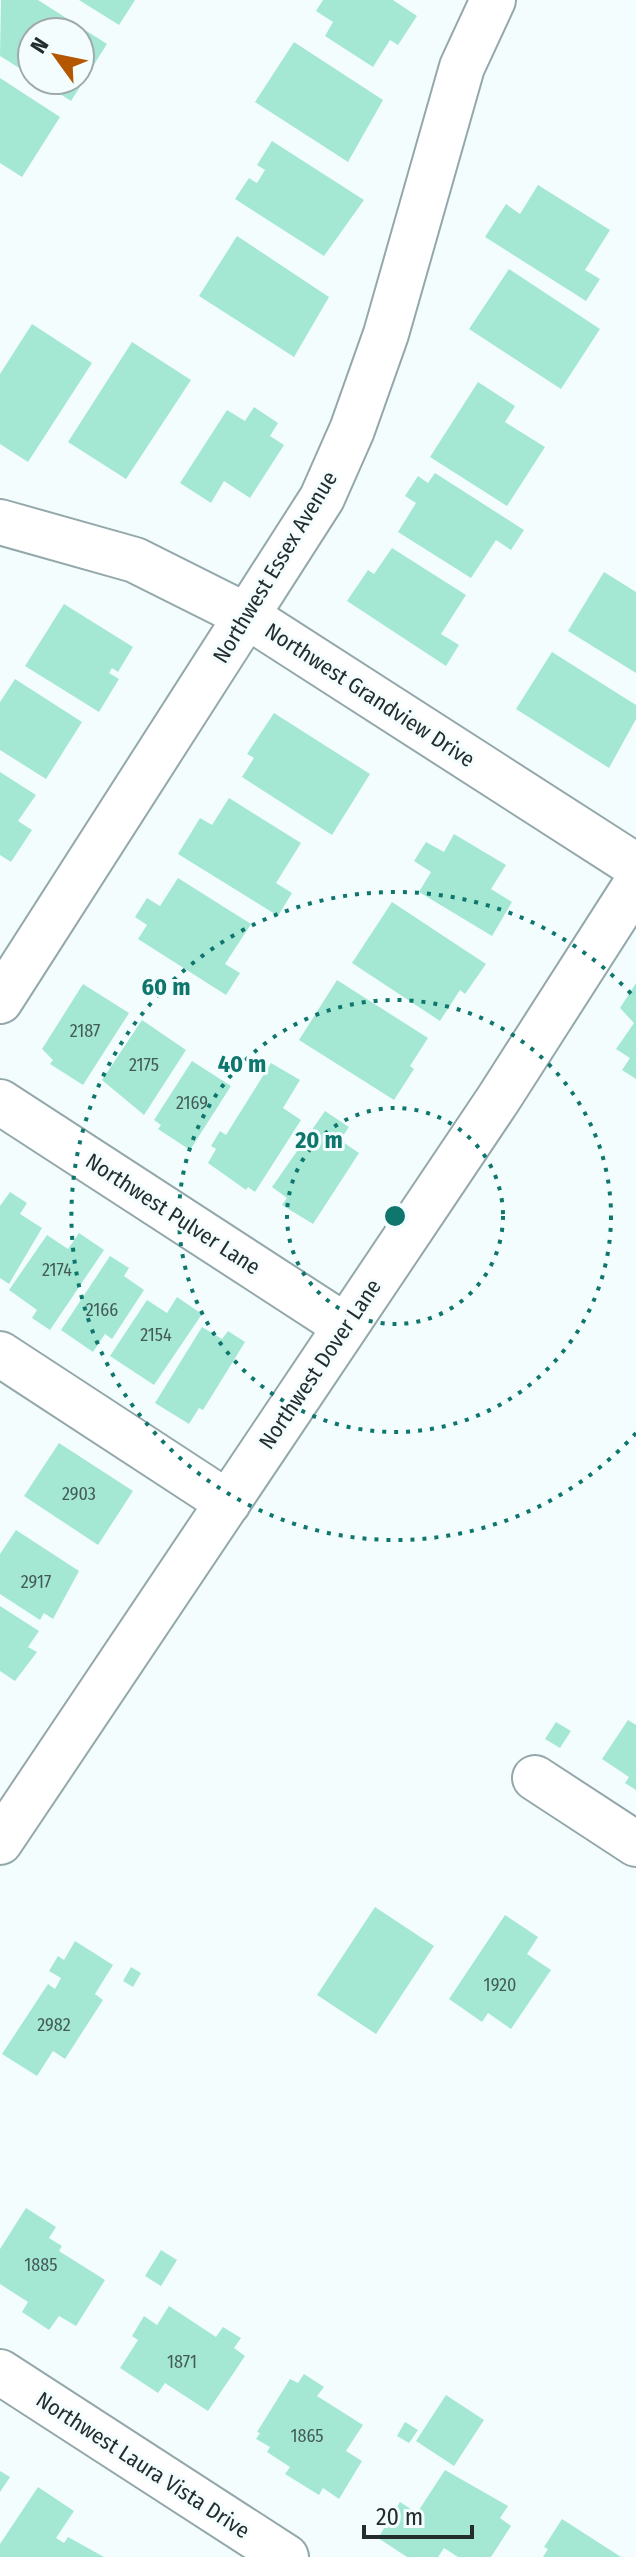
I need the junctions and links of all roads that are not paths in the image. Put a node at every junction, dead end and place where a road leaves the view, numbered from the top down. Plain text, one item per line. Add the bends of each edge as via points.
1 (493, 0) edge
2 (0, 522) edge
3 (247, 616) junction
4 (636, 866) edge
5 (636, 884) edge
6 (0, 1001) edge
7 (0, 1102) edge
8 (345, 1326) junction
9 (0, 1354) edge
10 (228, 1503) junction
11 (535, 1778) dead end
12 (0, 1842) edge
13 (636, 1844) edge
14 (0, 2372) edge
15 (286, 2557) edge

1 - 3 street, Northwest Essex Avenue via 462,67 386,334 352,430 322,498
2 - 3 street, Northwest Grandview Drive via 135,560
3 - 4 street, Northwest Grandview Drive
3 - 6 street, Northwest Essex Avenue
5 - 8 street, Northwest Dover Lane
7 - 8 street, Northwest Pulver Lane
8 - 10 street, Northwest Dover Lane
9 - 10 street
10 - 12 street, Northwest Dover Lane
11 - 13 street
14 - 15 street, Northwest Laura Vista Drive

